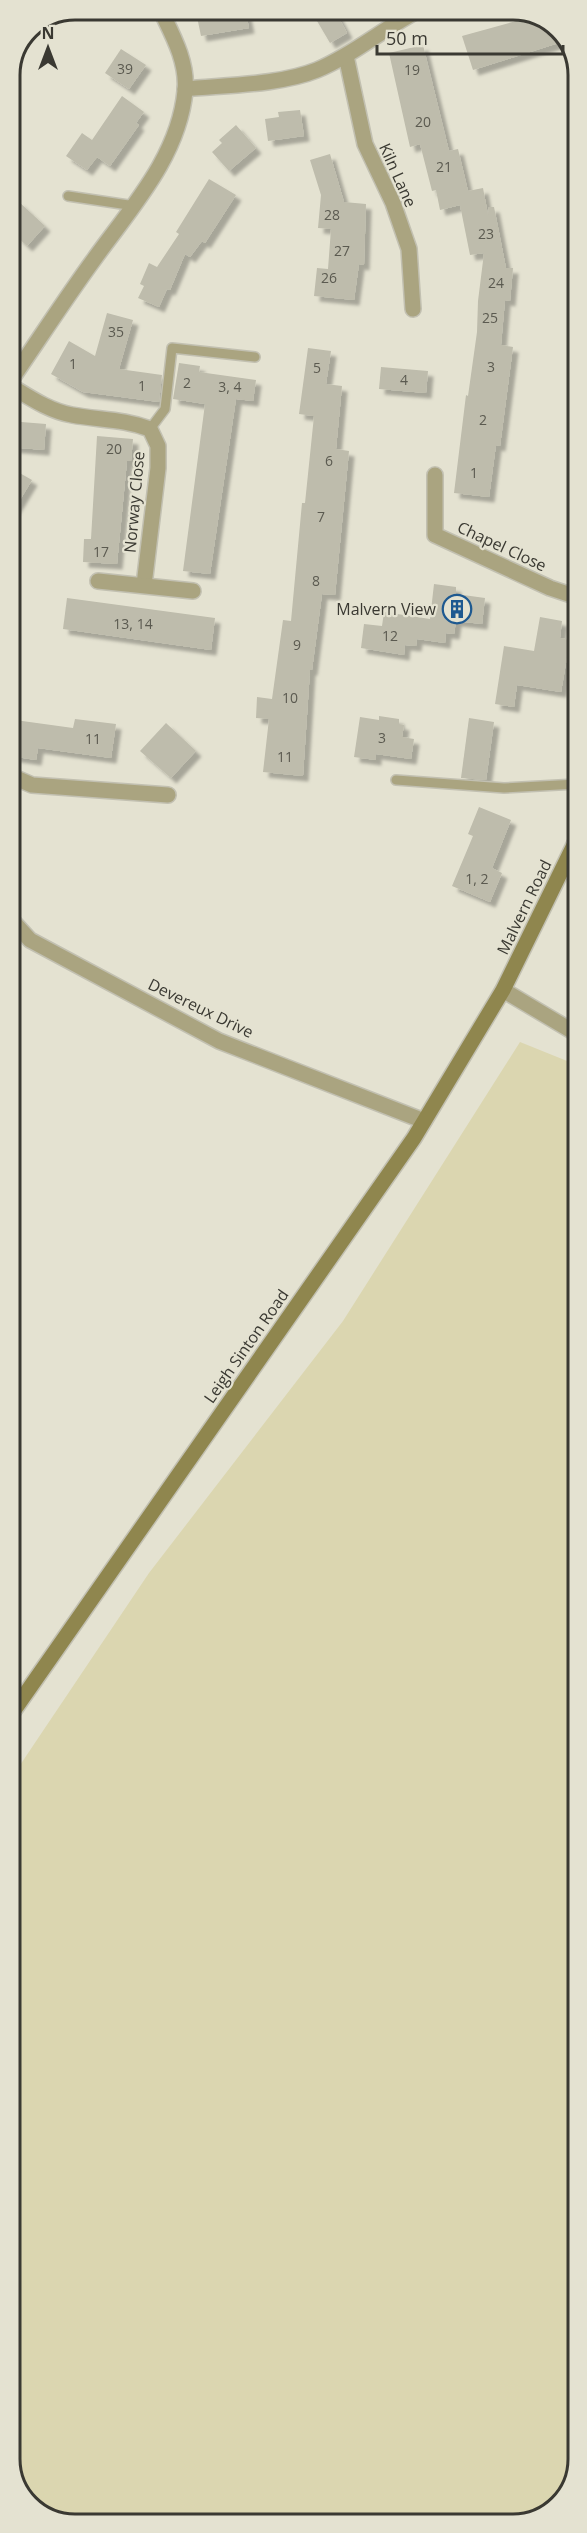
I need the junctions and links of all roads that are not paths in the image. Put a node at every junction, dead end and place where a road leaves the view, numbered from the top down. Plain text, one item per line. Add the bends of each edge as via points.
1 (165, 20) edge
2 (399, 20) edge
3 (346, 56) junction
4 (185, 89) junction
5 (68, 195) dead end
6 (135, 206) junction
7 (413, 309) dead end
8 (255, 357) dead end
9 (20, 368) edge
10 (20, 391) edge
11 (150, 429) junction
12 (435, 475) dead end
13 (98, 581) dead end
14 (144, 585) junction
15 (193, 591) dead end
16 (567, 594) edge
17 (20, 780) edge
18 (396, 780) dead end
19 (567, 785) edge
20 (168, 795) dead end
21 (567, 859) edge
22 (20, 929) edge
23 (503, 990) junction
24 (567, 1028) edge
25 (424, 1121) junction
26 (20, 1702) edge

1 - 4 street via 176,42
2 - 3 street
3 - 4 street via 286,78
3 - 7 street, Kiln Lane via 364,144 393,203 408,249
4 - 6 street via 180,120 168,149
5 - 6 lane
6 - 9 street
8 - 11 lane via 172,348 165,409
10 - 11 street, Norway Close via 40,404 70,414 132,422
11 - 14 street, Norway Close via 158,446 158,468
12 - 16 street, Chapel Close via 435,535
13 - 14 street
14 - 15 street
17 - 20 street via 32,785
18 - 19 lane via 504,788
21 - 23 main road, Malvern Road
22 - 25 street, Devereux Drive via 30,940 219,1041
23 - 24 street
23 - 25 main road, Leigh Sinton Road
25 - 26 main road, Leigh Sinton Road

